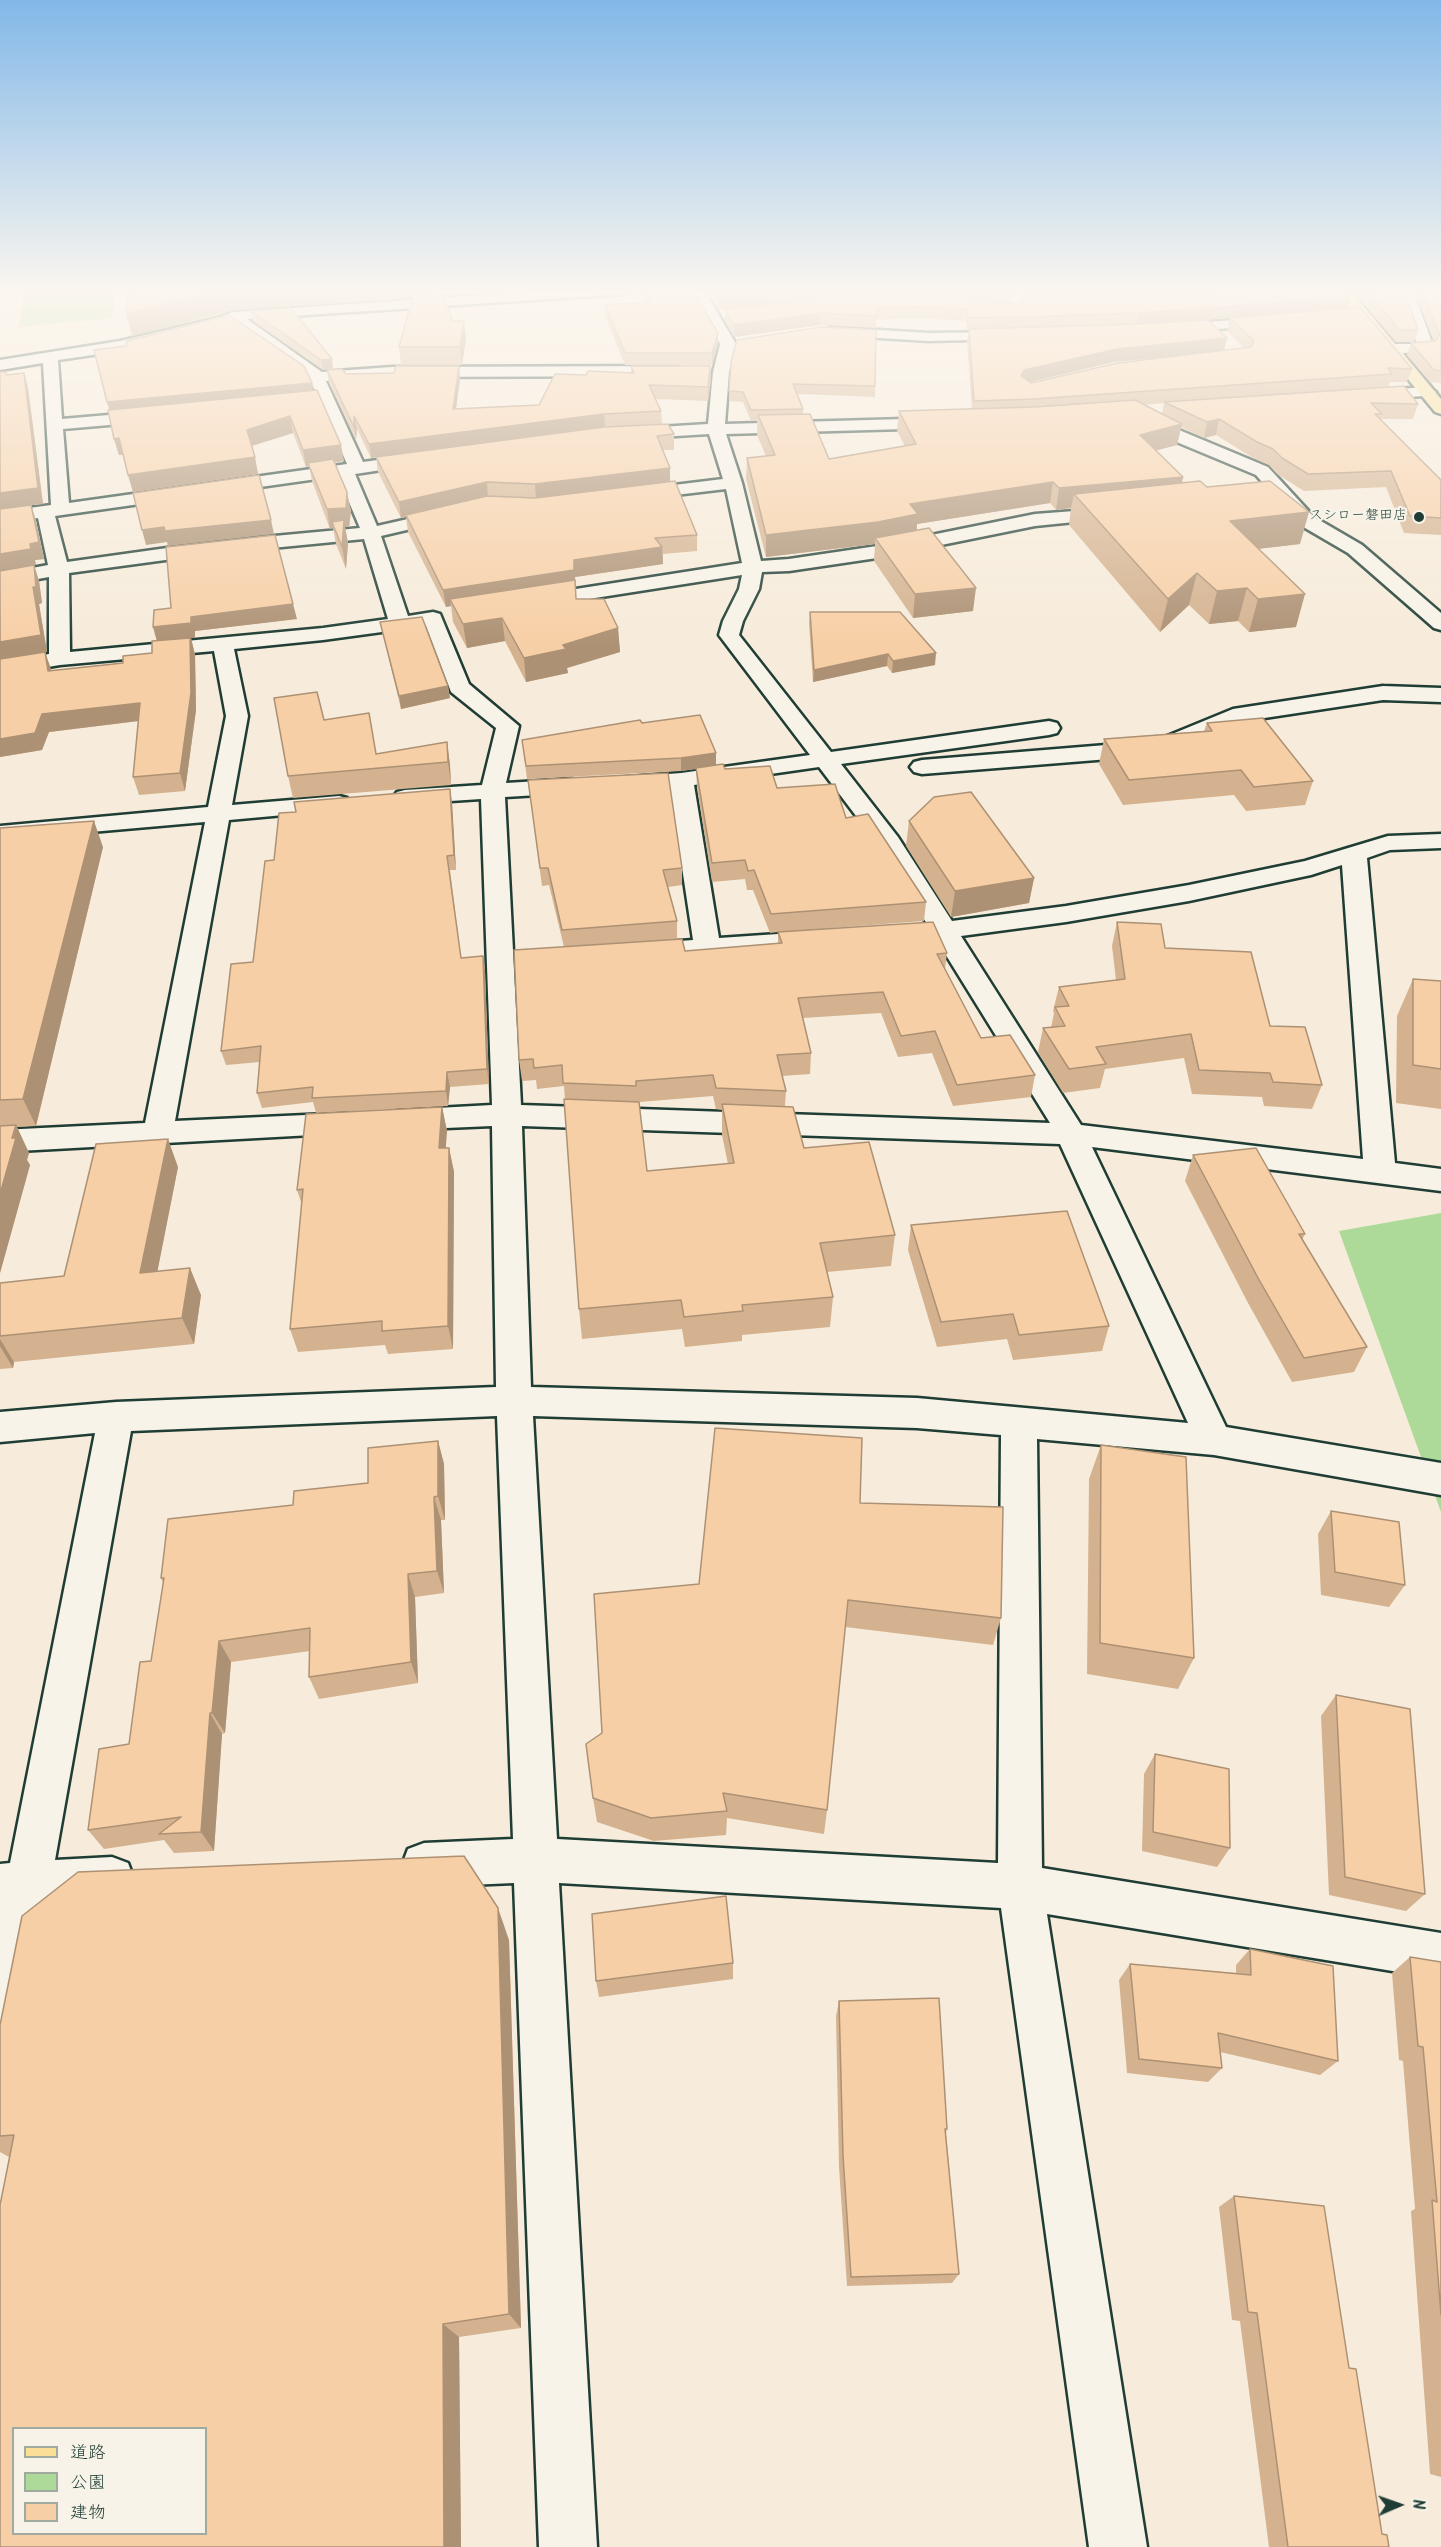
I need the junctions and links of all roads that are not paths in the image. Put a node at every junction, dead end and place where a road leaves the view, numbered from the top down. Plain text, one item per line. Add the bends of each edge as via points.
1 (53, 409) edge
2 (325, 409) edge
3 (714, 409) edge
4 (1167, 411) edge
5 (173, 414) edge
6 (962, 422) edge
7 (54, 425) junction
8 (716, 429) junction
9 (605, 435) edge
10 (439, 457) edge
11 (351, 468) junction
12 (733, 483) junction
13 (1283, 495) junction
14 (617, 497) edge
15 (1260, 498) edge
16 (53, 510) junction
17 (468, 510) edge
18 (1135, 511) edge
19 (0, 518) edge
20 (371, 533) junction
21 (753, 567) junction
22 (59, 569) junction
23 (0, 580) edge
24 (516, 605) edge
25 (457, 614) edge
26 (433, 618) junction
27 (400, 623) junction
28 (1441, 624) edge
29 (223, 644) junction
30 (60, 659) junction
31 (0, 669) edge
32 (1441, 695) edge
33 (1049, 728) dead end
34 (832, 768) junction
35 (681, 780) junction
36 (493, 790) junction
37 (216, 813) junction
38 (0, 833) edge
39 (1441, 842) edge
40 (1354, 853) junction
41 (946, 931) junction
42 (898, 934) edge
43 (850, 937) edge
44 (707, 947) junction
45 (615, 954) edge
46 (507, 1115) junction
47 (158, 1131) junction
48 (1069, 1134) junction
49 (0, 1142) edge
50 (1380, 1173) junction
51 (1441, 1180) edge
52 (514, 1401) junction
53 (116, 1418) junction
54 (1019, 1423) junction
55 (0, 1426) edge
56 (1214, 1440) junction
57 (1441, 1479) edge
58 (537, 1860) junction
59 (383, 1867) edge
60 (147, 1878) edge
61 (14, 1884) edge
62 (1020, 1887) junction
63 (1441, 1956) edge
64 (0, 2037) edge
65 (568, 2547) edge
66 (1118, 2547) edge

1 - 7 street
2 - 11 street
3 - 8 street
4 - 13 street via 1130,414 1262,471
5 - 7 street
6 - 8 street
7 - 16 street
8 - 9 street
8 - 12 street
10 - 11 street
11 - 16 street
11 - 20 street
12 - 14 street
12 - 21 street
13 - 15 street
13 - 28 street via 1307,521 1355,549
16 - 19 street
16 - 22 street
17 - 20 street
18 - 21 street via 1035,520 877,552
20 - 22 street via 210,548
20 - 27 street
21 - 24 street
21 - 34 street via 749,589 729,635
22 - 23 street
22 - 30 street
25 - 26 street
26 - 27 street
26 - 36 street via 459,687 508,726
27 - 29 street
29 - 30 street
29 - 37 street via 237,716
30 - 31 street
32 - 34 street via 1383,693 1233,716 1159,748
33 - 34 street
34 - 35 street
34 - 41 street via 889,842
35 - 36 street
35 - 44 street
36 - 37 street
36 - 46 street via 512,961
37 - 38 street
37 - 47 street
39 - 40 street via 1388,843
40 - 41 street via 1311,867 1190,893
40 - 50 street
41 - 42 street
41 - 48 street
43 - 44 street
44 - 45 street
46 - 47 street
46 - 48 street
46 - 52 street
47 - 49 street
48 - 50 street
48 - 56 street
50 - 51 street
52 - 53 street
52 - 54 street via 917,1413
52 - 58 street
53 - 55 street
53 - 61 street
54 - 56 street
54 - 62 street
56 - 57 street
58 - 59 street
58 - 62 street
58 - 65 street
60 - 61 street
61 - 64 street
62 - 63 street
62 - 66 street

